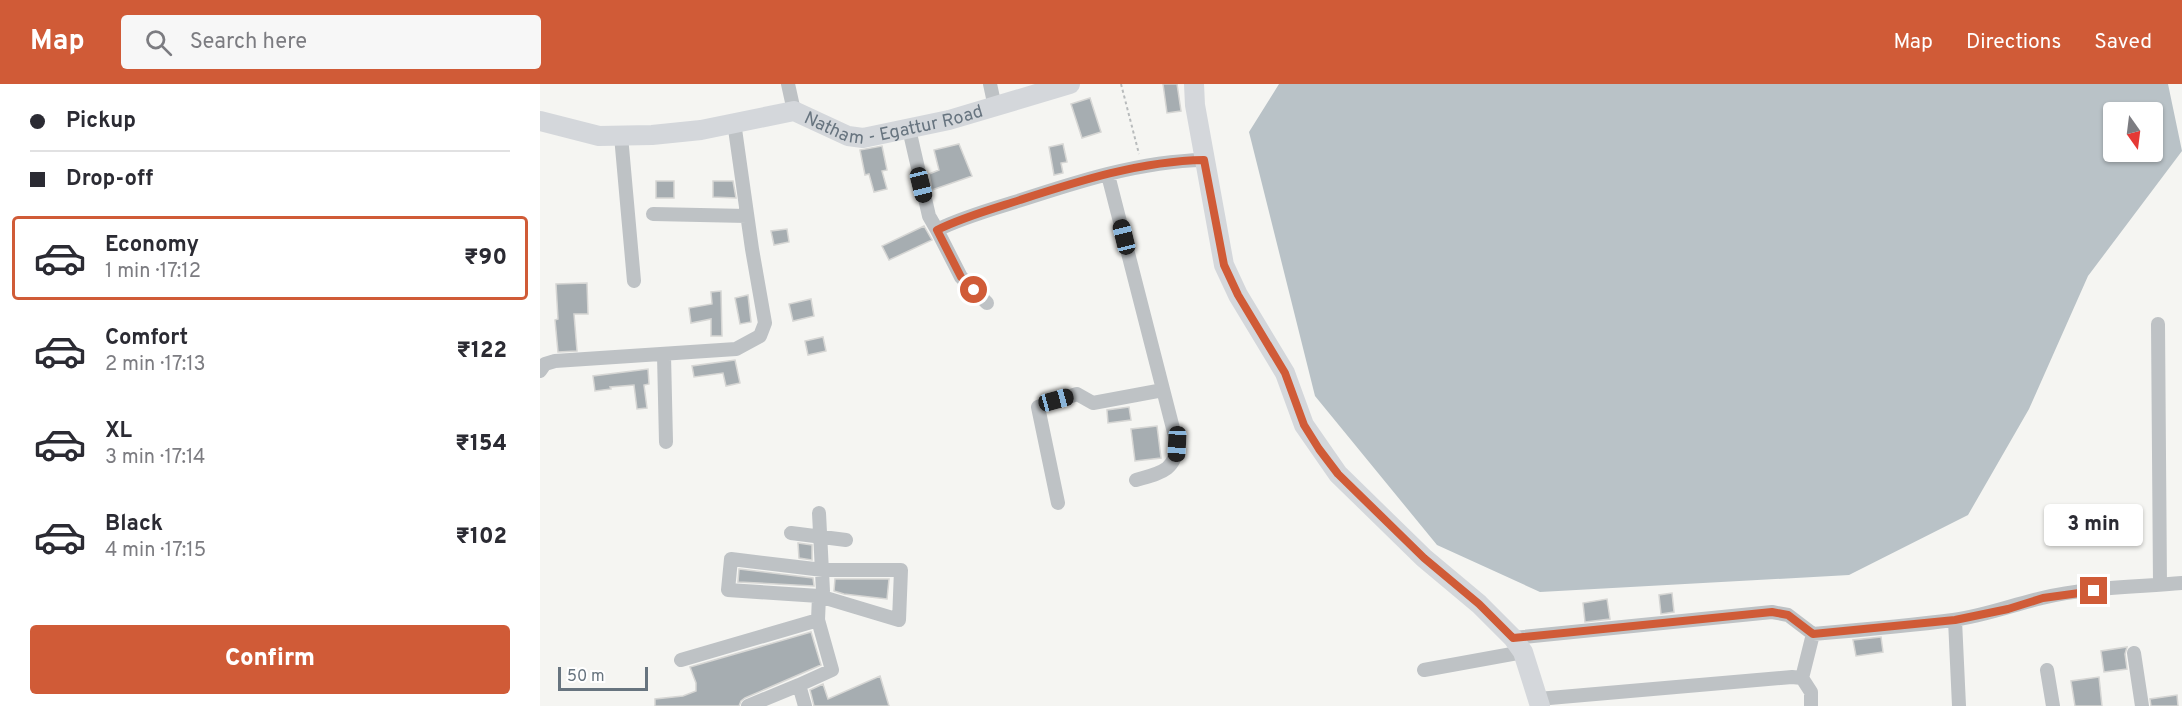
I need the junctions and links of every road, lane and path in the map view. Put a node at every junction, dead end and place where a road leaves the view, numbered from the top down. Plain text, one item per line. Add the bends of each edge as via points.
1 (788, 84) edge
2 (990, 84) edge
3 (1070, 84) edge
4 (1121, 84) edge
5 (1194, 84) edge
6 (994, 107) junction
7 (794, 111) junction
8 (540, 121) edge
9 (734, 122) junction
10 (909, 129) junction
11 (621, 135) junction
12 (1204, 160) junction
13 (1142, 166) junction
14 (1108, 175) junction
15 (653, 214) dead end
16 (747, 216) junction
17 (937, 230) junction
18 (634, 281) dead end
19 (987, 303) dead end
20 (2158, 324) dead end
21 (664, 355) junction
22 (540, 370) edge
23 (1163, 390) junction
24 (666, 442) dead end
25 (1136, 480) dead end
26 (1058, 503) dead end
27 (819, 513) dead end
28 (791, 533) dead end
29 (820, 536) junction
30 (846, 540) dead end
31 (823, 570) junction
32 (2182, 583) edge
33 (2160, 585) junction
34 (819, 596) junction
35 (818, 620) junction
36 (1955, 620) junction
37 (1813, 634) junction
38 (1518, 645) junction
39 (2134, 653) dead end
40 (681, 660) dead end
41 (1424, 670) dead end
42 (2047, 670) dead end
43 (1802, 678) junction
44 (799, 685) junction
45 (1539, 702) edge
46 (748, 706) edge
47 (805, 706) edge
48 (1810, 706) edge
49 (1959, 706) edge
50 (2053, 706) edge
51 (2142, 706) edge

1 - 7 street
2 - 6 street
3 - 6 street, Natham - Egattur Road
4 - 13 path
5 - 12 street
6 - 10 street, Natham - Egattur Road
7 - 9 street, Natham - Egattur Road
7 - 10 street, Natham - Egattur Road via 848,136 871,137
8 - 11 street, Natham - Egattur Road via 599,136
9 - 11 street, Natham - Egattur Road via 701,130
9 - 16 street
10 - 17 street via 929,216
11 - 18 street
12 - 13 street
12 - 38 street via 1224,265 1285,373 1304,425 1319,449 1338,474
13 - 14 street
14 - 17 street via 1061,186
14 - 23 street
15 - 16 street
16 - 21 street via 765,322 760,336 736,349
17 - 19 street via 961,277
20 - 33 street
21 - 22 street via 555,361
21 - 24 street
23 - 25 street via 1177,444 1176,457 1173,464 1157,474
23 - 26 street via 1093,403 1077,394 1038,407
27 - 29 street
28 - 29 street
29 - 30 street
29 - 31 street
31 - 34 street via 823,591
31 - 34 street via 901,570 898,620
31 - 34 street via 731,559 728,590
32 - 33 street
33 - 36 street via 2043,598
34 - 35 street
35 - 40 street
35 - 44 street via 832,670
36 - 37 street
36 - 49 street
37 - 38 street via 1788,615 1772,612
37 - 43 street
38 - 41 street
38 - 45 street
39 - 51 street
42 - 50 street
43 - 45 street
43 - 48 street via 1811,692
44 - 46 street
44 - 47 street

